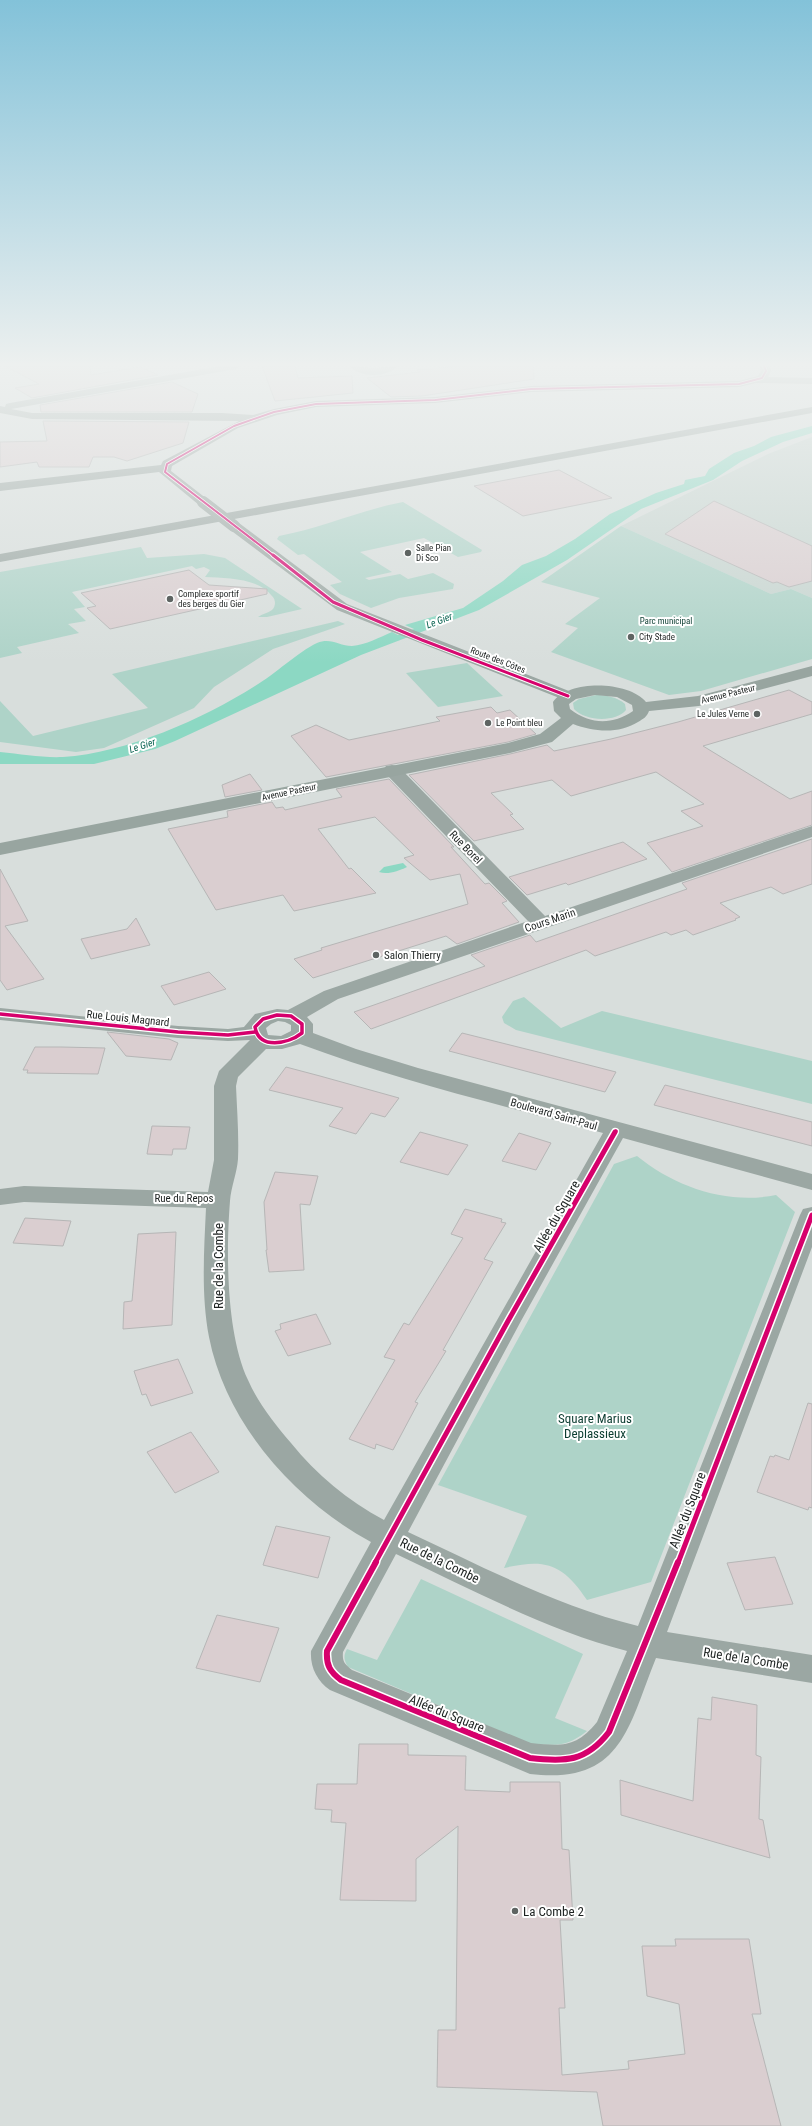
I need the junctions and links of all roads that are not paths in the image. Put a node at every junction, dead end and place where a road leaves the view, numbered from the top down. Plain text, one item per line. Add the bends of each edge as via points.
1 (166, 465) edge
2 (463, 465) edge
3 (509, 465) edge
4 (165, 468) junction
5 (0, 487) edge
6 (0, 549) edge
7 (0, 558) edge
8 (812, 671) edge
9 (568, 696) junction
10 (642, 707) junction
11 (570, 719) junction
12 (392, 770) junction
13 (812, 831) edge
14 (0, 849) edge
15 (542, 923) junction
16 (0, 1014) edge
17 (296, 1026) junction
18 (258, 1036) junction
19 (616, 1130) junction
20 (812, 1182) edge
21 (0, 1197) edge
22 (218, 1200) junction
23 (812, 1215) edge
24 (391, 1537) junction
25 (647, 1642) junction
26 (812, 1669) edge

1 - 4 street
2 - 6 highway
3 - 7 highway
4 - 5 street
4 - 9 street, Route des Côtes, bridge via 165,472 333,602 422,640
8 - 10 main road, Avenue Pasteur via 699,701
9 - 10 main road via 583,691 608,691 631,697
9 - 11 main road via 560,703 560,708
10 - 11 main road via 636,718 618,725 592,725
11 - 12 main road, Avenue Pasteur via 554,734 528,744
12 - 14 main road, Avenue Pasteur
12 - 15 street, Rue Borel
13 - 15 street, Cours Marin
15 - 17 street, Cours Marin via 331,995
16 - 18 street, Rue Louis Magnard via 178,1032
17 - 18 street, Cours Marin via 285,1043 269,1042
17 - 18 street, Rue du Repos via 270,1016 258,1023
17 - 19 street, Boulevard Saint-Paul via 348,1054
18 - 22 street, Rue du Repos via 227,1076 226,1160
19 - 20 street, Boulevard Saint-Paul
19 - 24 street, Allée du Square via 508,1321
21 - 22 street, Rue du Repos via 24,1194
22 - 24 street, Rue de la Combe via 216,1292 220,1331 234,1380 256,1419 292,1463 328,1497 353,1516
23 - 25 street, Allée du Square
24 - 25 street, Rue de la Combe via 485,1582 568,1617
24 - 25 street, Allée du Square via 327,1652 326,1663 332,1673 341,1680 530,1758 571,1760 588,1755 601,1744 609,1732
25 - 26 street, Rue de la Combe

